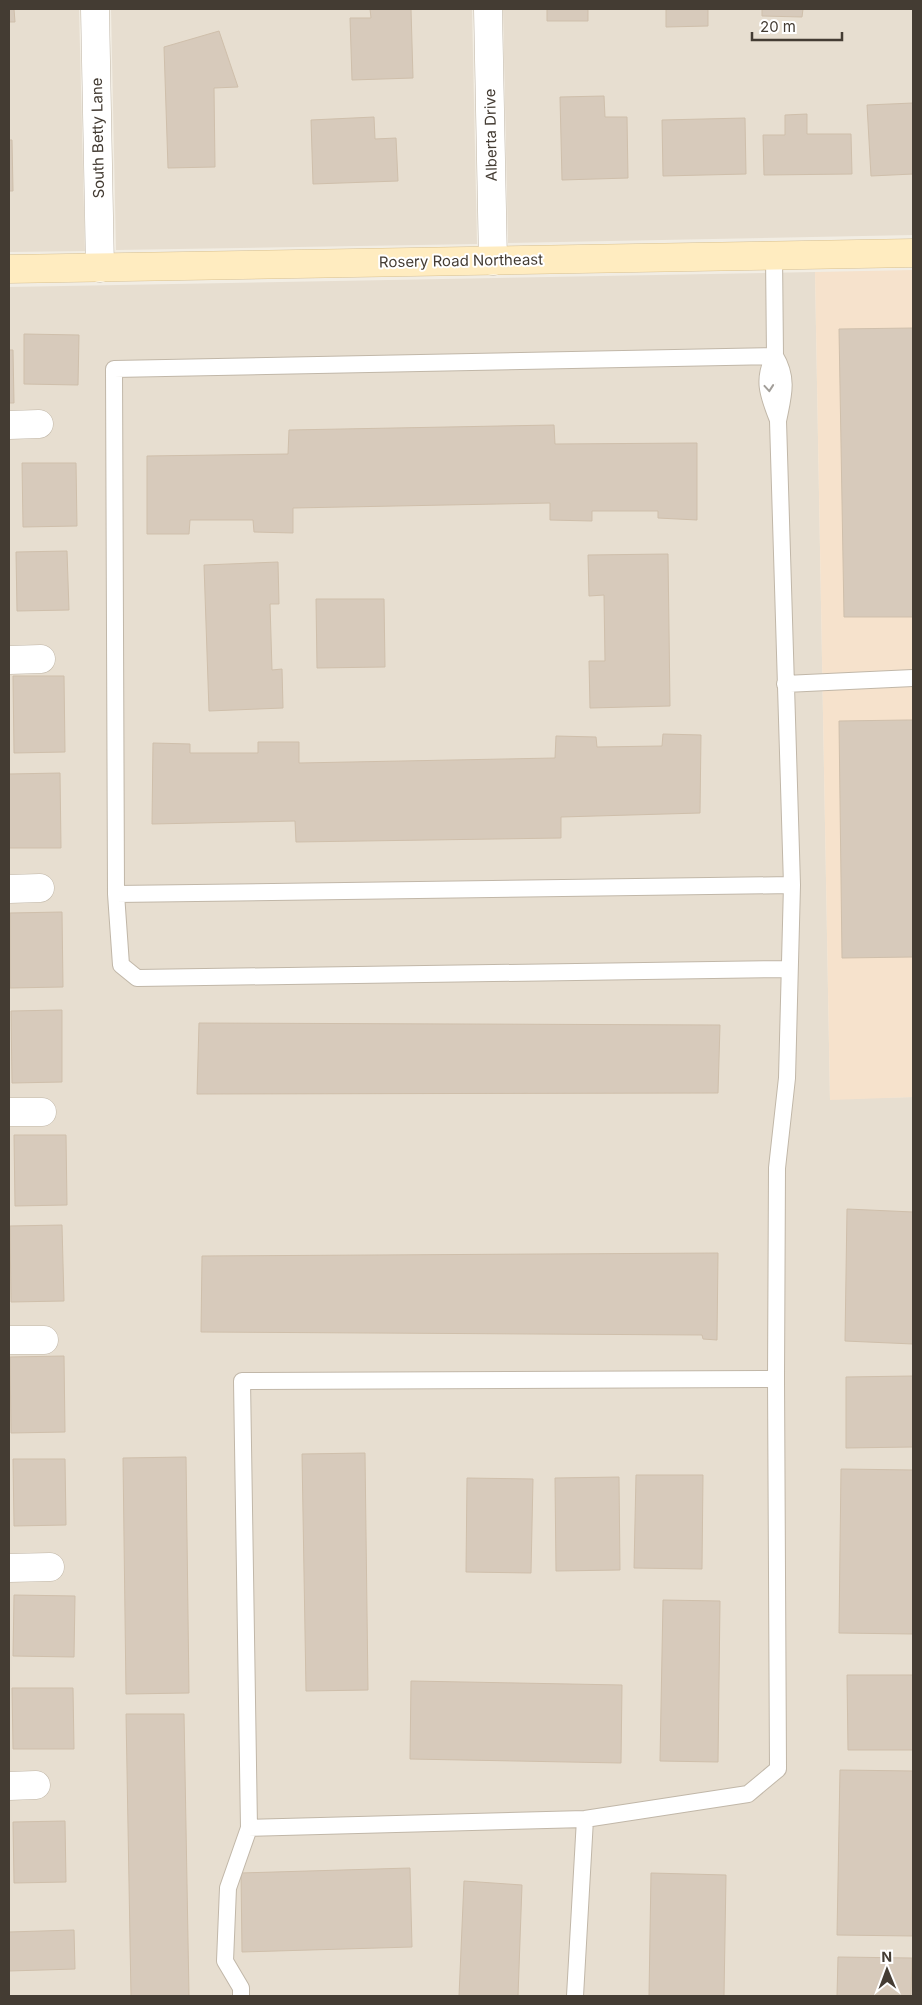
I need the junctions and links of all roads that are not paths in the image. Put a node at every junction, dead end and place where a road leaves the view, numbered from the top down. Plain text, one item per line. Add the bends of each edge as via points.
1 (95, 9) edge
2 (488, 9) edge
3 (913, 253) edge
4 (774, 255) junction
5 (493, 261) junction
6 (100, 268) junction
7 (9, 269) edge
8 (775, 356) junction
9 (39, 424) dead end
10 (9, 425) edge
11 (9, 660) edge
12 (41, 660) dead end
13 (913, 678) edge
14 (785, 684) junction
15 (792, 885) junction
16 (9, 888) edge
17 (40, 888) dead end
18 (116, 894) junction
19 (789, 969) junction
20 (9, 1112) edge
21 (42, 1112) dead end
22 (9, 1340) edge
23 (44, 1340) dead end
24 (776, 1379) junction
25 (50, 1567) dead end
26 (9, 1568) edge
27 (36, 1785) dead end
28 (9, 1786) edge
29 (586, 1819) junction
30 (248, 1828) junction
31 (241, 1996) edge
32 (575, 1996) edge

1 - 6 street, South Betty Lane
2 - 5 street, Alberta Drive
3 - 4 street, Rosery Road Northeast
4 - 5 street, Rosery Road Northeast
4 - 8 lane
5 - 6 street, Rosery Road Northeast
6 - 7 street, Rosery Road Northeast
8 - 14 lane via 768,368 768,394 778,421
8 - 18 lane via 114,369
9 - 10 street
11 - 12 street
13 - 14 lane
14 - 15 lane
15 - 18 lane
15 - 19 lane
16 - 17 street
18 - 19 lane via 121,965 137,978
19 - 24 lane via 788,1078 777,1168
20 - 21 street
22 - 23 street
24 - 29 lane via 778,1769 748,1794
24 - 30 lane via 242,1382
25 - 26 street
27 - 28 street
29 - 30 lane
29 - 32 lane
30 - 31 lane via 228,1888 224,1961 241,1988

